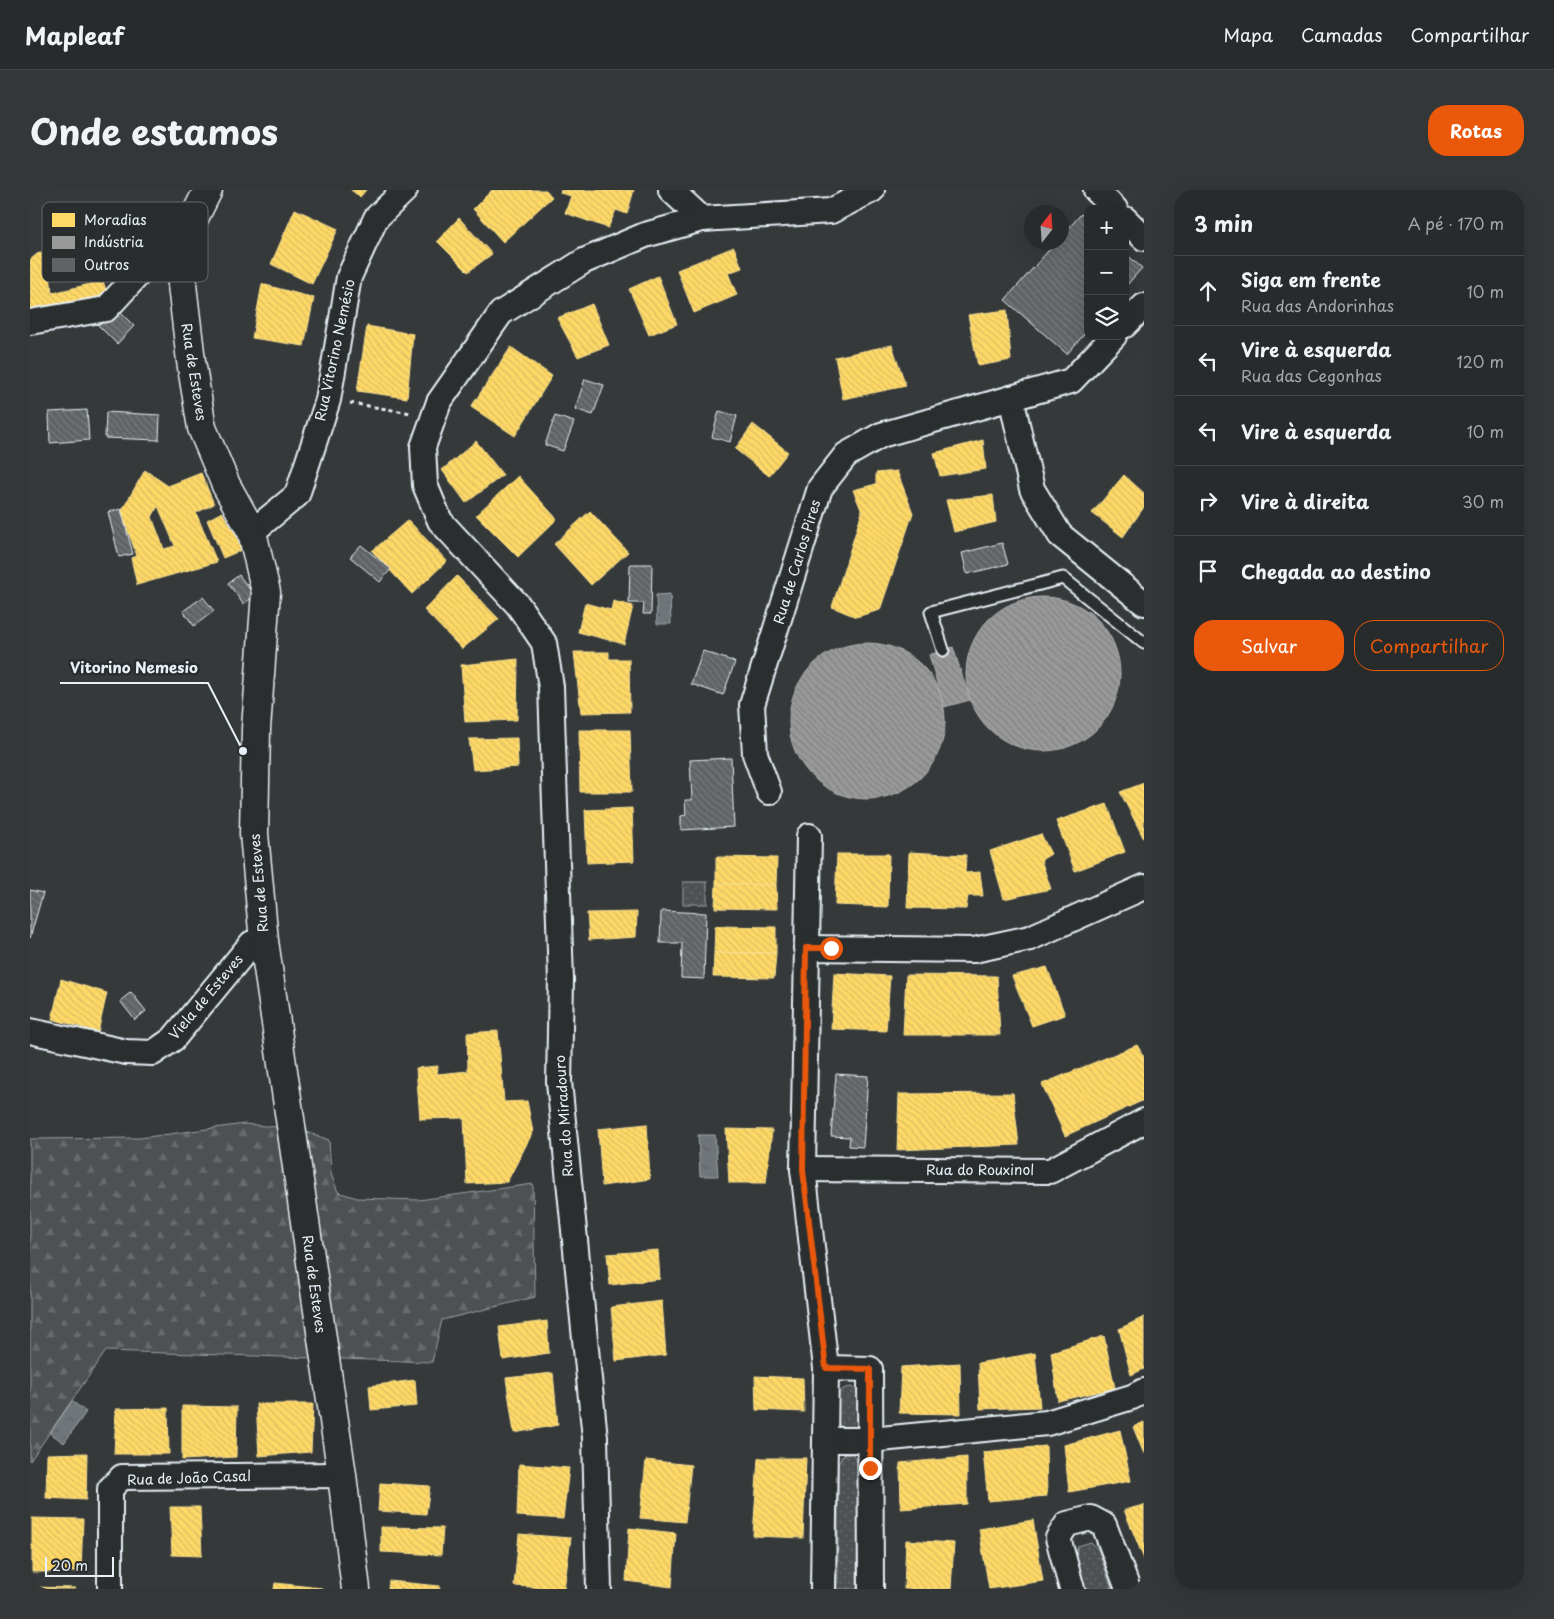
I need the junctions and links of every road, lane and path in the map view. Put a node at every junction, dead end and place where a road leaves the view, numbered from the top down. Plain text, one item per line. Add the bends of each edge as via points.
1 (208, 190) edge
2 (404, 190) edge
3 (671, 190) edge
4 (872, 190) edge
5 (1096, 190) edge
6 (202, 202) edge
7 (1111, 205) edge
8 (702, 219) junction
9 (1129, 223) edge
10 (1144, 238) edge
11 (131, 282) edge
12 (182, 282) edge
13 (1144, 306) edge
14 (1129, 321) edge
15 (30, 322) edge
16 (1110, 340) edge
17 (1010, 398) junction
18 (341, 402) dead end
19 (419, 415) dead end
20 (252, 532) junction
21 (1144, 603) edge
22 (1144, 643) edge
23 (943, 650) dead end
24 (768, 792) dead end
25 (809, 836) dead end
26 (1144, 887) edge
27 (264, 940) junction
28 (806, 948) junction
29 (30, 1031) edge
30 (1144, 1121) edge
31 (803, 1170) junction
32 (826, 1368) junction
33 (1144, 1391) edge
34 (825, 1440) junction
35 (870, 1440) junction
36 (342, 1475) junction
37 (110, 1589) edge
38 (356, 1589) edge
39 (599, 1589) edge
40 (823, 1589) edge
41 (871, 1589) edge
42 (1072, 1589) edge
43 (1128, 1589) edge

1 - 6 street, Rua de Esteves
2 - 20 street, Rua Vitorino Nemésio via 376,218 350,277 328,400 297,495
3 - 8 street
4 - 8 street via 830,211
5 - 7 street
8 - 39 street, Rua do Miradouro via 646,235 584,261 501,313 439,402 423,447 425,485 440,521 518,605 544,642 552,697 561,980 559,1082 595,1438
9 - 10 street
11 - 15 street via 106,309
12 - 20 street, Rua de Esteves via 202,428 226,485
13 - 14 street
16 - 17 street, Rua de Carlos Pires via 1071,381
17 - 21 street via 1032,489 1060,535
17 - 24 street, Rua de Carlos Pires via 881,435 846,455 820,488 752,705 755,754
18 - 19 path
20 - 27 street, Rua de Esteves via 266,592 256,729 254,834
22 - 23 lane via 1063,578 931,612
25 - 28 street
26 - 28 street via 1030,938 974,950
27 - 29 street, Viela de Esteves via 252,943 172,1039 153,1053 126,1052
27 - 36 street, Rua de Esteves
28 - 31 street
30 - 31 street, Rua do Rouxinol via 1050,1171
31 - 32 street
32 - 34 street
32 - 35 street via 870,1369
33 - 35 street via 1132,1398 1047,1423
34 - 35 street
34 - 40 street
35 - 41 street
36 - 37 street, Rua de João Casal via 122,1477 110,1489
36 - 38 street, Rua de Esteves
42 - 43 street via 1058,1538 1066,1524 1091,1518 1104,1526

